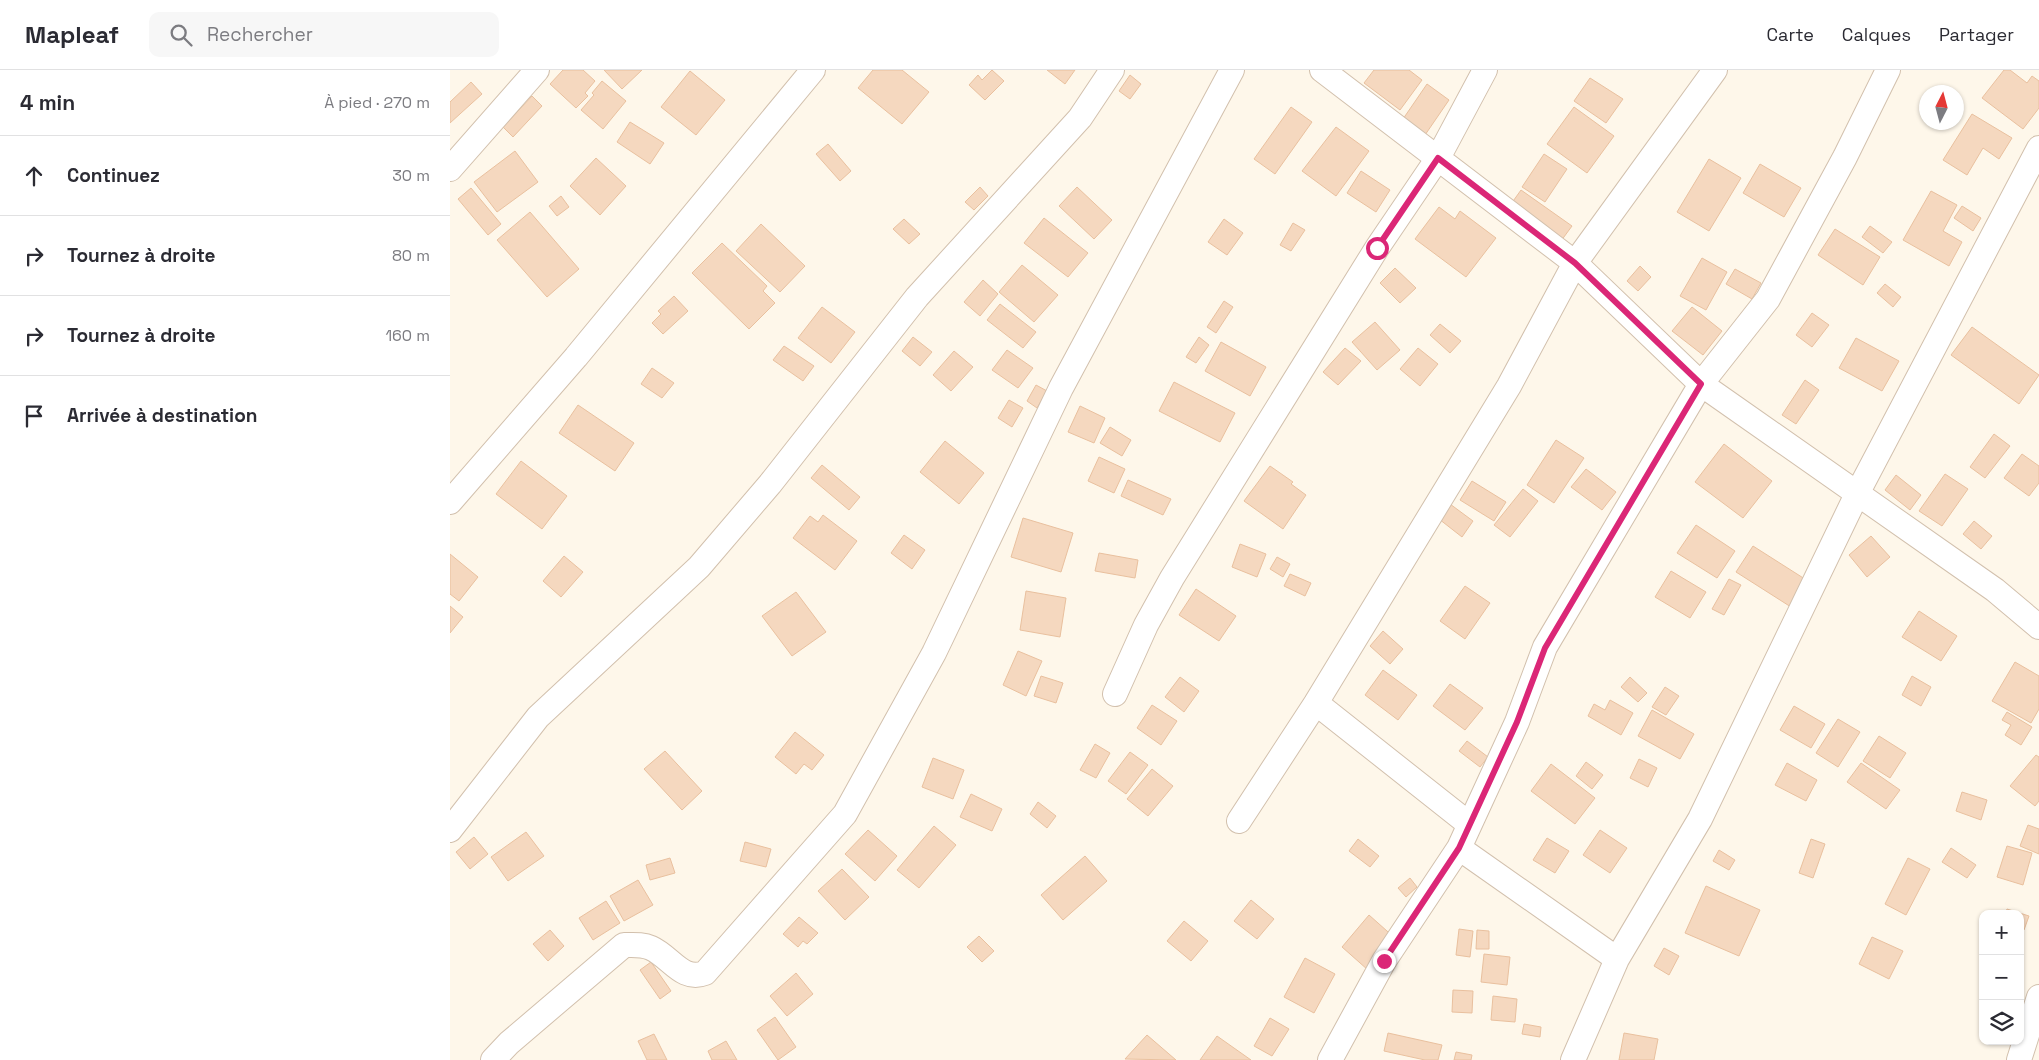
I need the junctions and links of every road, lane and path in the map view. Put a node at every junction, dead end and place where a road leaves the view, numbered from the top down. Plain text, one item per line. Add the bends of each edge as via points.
1 (538, 70) edge
2 (813, 70) edge
3 (1112, 70) edge
4 (1232, 70) edge
5 (1322, 70) edge
6 (1484, 70) edge
7 (1715, 70) edge
8 (1888, 70) edge
9 (2039, 148) edge
10 (1438, 158) junction
11 (450, 169) edge
12 (1575, 263) junction
13 (1701, 384) junction
14 (1858, 492) junction
15 (450, 502) edge
16 (2039, 627) edge
17 (1115, 694) dead end
18 (1316, 704) junction
19 (1239, 821) dead end
20 (1469, 824) junction
21 (450, 830) edge
22 (1459, 848) junction
23 (1617, 959) junction
24 (2039, 997) edge
25 (493, 1060) edge
26 (1330, 1060) edge
27 (1573, 1060) edge
28 (2019, 1060) edge

1 - 11 street
2 - 15 street via 576,357
3 - 21 street via 1080,118 917,297 770,484 700,567 538,717
4 - 25 street via 1061,388 934,653 845,814 706,973 688,975 653,949 639,944 624,946
5 - 10 street
6 - 10 street
7 - 12 street
8 - 13 street via 1768,299
9 - 14 street
10 - 12 street
10 - 17 street via 1377,248 1172,578 1146,625
12 - 13 street
12 - 18 street via 1509,386
13 - 14 street
13 - 20 street via 1545,648 1517,722
14 - 16 street via 1995,590
14 - 23 street via 1700,819
18 - 19 street
18 - 20 street
20 - 22 street
22 - 23 street
22 - 26 street via 1384,961
23 - 27 street
24 - 28 street

